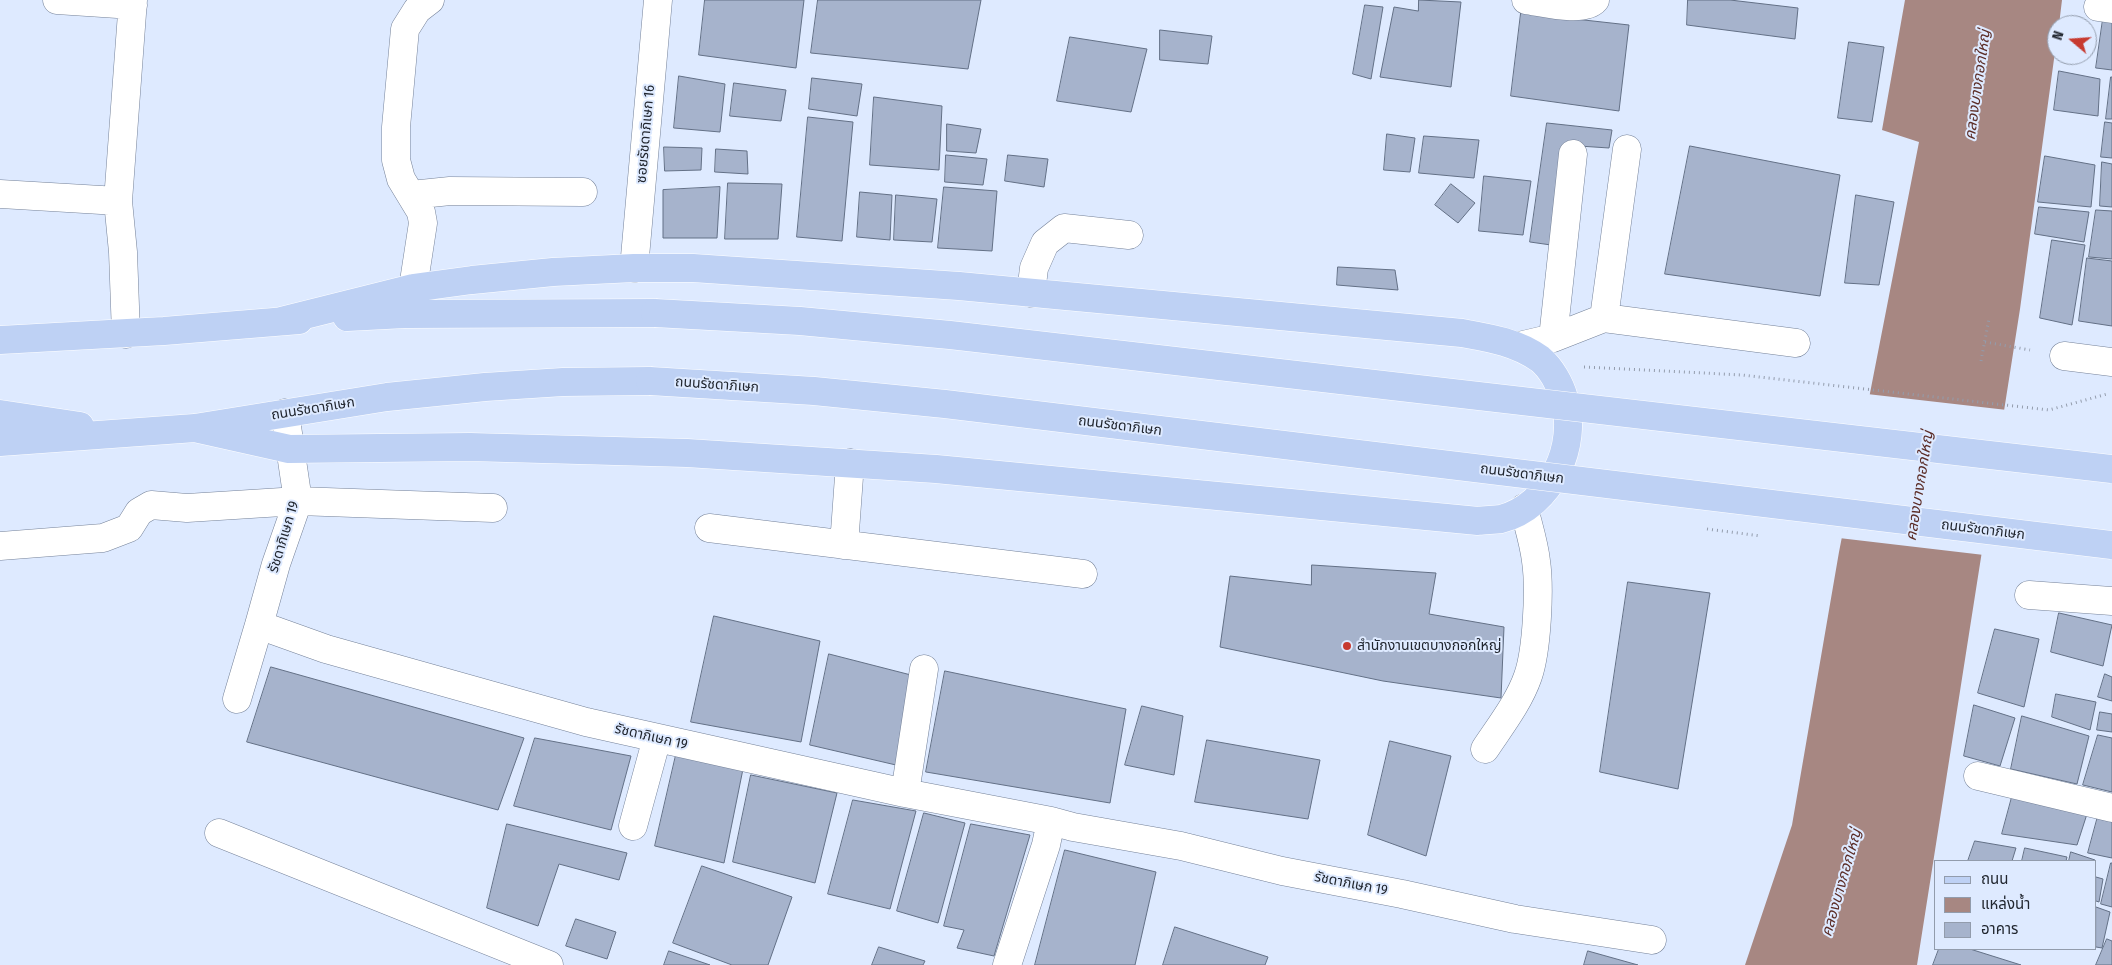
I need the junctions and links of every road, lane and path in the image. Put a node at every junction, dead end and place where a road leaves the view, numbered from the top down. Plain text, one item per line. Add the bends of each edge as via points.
1 (57, 0) edge
2 (430, 0) edge
3 (658, 0) edge
4 (1526, 0) edge
5 (1596, 0) edge
6 (133, 2) edge
7 (1627, 149) dead end
8 (1574, 154) dead end
9 (583, 192) dead end
10 (0, 194) edge
11 (411, 195) junction
12 (118, 200) junction
13 (1129, 235) dead end
14 (634, 268) junction
15 (413, 288) junction
16 (1031, 293) junction
17 (1604, 318) junction
18 (1990, 319) dead end
19 (281, 321) junction
20 (164, 332) junction
21 (126, 334) junction
22 (1553, 338) junction
23 (0, 340) edge
24 (1985, 342) junction
25 (1796, 343) dead end
26 (1519, 346) junction
27 (2030, 350) dead end
28 (2064, 356) dead end
29 (0, 360) edge
30 (1981, 361) dead end
31 (2112, 362) edge
32 (1545, 365) junction
33 (2107, 394) dead end
34 (286, 412) junction
35 (0, 414) edge
36 (195, 428) junction
37 (126, 433) junction
38 (0, 442) edge
39 (289, 448) junction
40 (850, 463) junction
41 (2112, 469) edge
42 (298, 500) junction
43 (493, 508) dead end
44 (1524, 508) junction
45 (709, 528) dead end
46 (844, 545) junction
47 (2112, 545) edge
48 (0, 546) edge
49 (1083, 574) dead end
50 (2029, 595) dead end
51 (2112, 601) edge
52 (259, 625) junction
53 (924, 669) dead end
54 (237, 699) dead end
55 (657, 738) junction
56 (1486, 749) dead end
57 (1978, 776) dead end
58 (905, 793) junction
59 (2112, 808) edge
60 (1051, 820) junction
61 (633, 826) dead end
62 (220, 833) dead end
63 (1652, 940) dead end
64 (549, 965) edge
65 (1007, 965) edge

1 - 6 street
2 - 11 street via 417,10 405,29 396,160
3 - 14 street, ซอยรัชดาภิเษก 16
4 - 5 street via 1581,7
6 - 12 street
7 - 17 street
8 - 22 street
9 - 11 street via 450,191
10 - 12 street
11 - 15 street via 424,223
12 - 21 street via 124,252
13 - 16 street via 1064,228 1045,243 1034,268
14 - 15 main road via 535,274
14 - 16 main road via 693,268
15 - 19 main road
16 - 26 main road via 1462,333
17 - 22 street
17 - 25 street
18 - 24 path
19 - 20 main road
19 - 41 main road, bridge via 405,314 655,313 800,321 950,335
20 - 21 main road
20 - 29 main road
21 - 23 main road
22 - 26 street
24 - 27 path
24 - 30 path
26 - 32 main road
28 - 31 street
32 - 33 path via 1742,375 2049,410
32 - 44 main road via 1561,389 1568,410 1567,446 1555,477
34 - 36 main road, ถนนรัชดาภิเษก
34 - 39 street, รัชดาภิเษก 19
34 - 47 main road, ถนนรัชดาภิเษก, bridge via 484,386 563,382 650,381 814,391 945,404
35 - 37 main road, ถนนรัชดาภิเษก
36 - 37 main road, ถนนรัชดาภิเษก
36 - 39 main road
37 - 38 main road, ถนนรัชดาภิเษก
39 - 40 main road via 470,446 687,453
39 - 42 street, รัชดาภิเษก 19
40 - 44 main road via 1478,521 1502,518
40 - 46 street
42 - 43 street
42 - 48 street via 187,508 151,505 140,512 129,528 104,538
42 - 52 street, รัชดาภิเษก 19
44 - 56 street via 1536,561 1537,614 1533,650 1529,674 1519,697
45 - 46 street
46 - 49 street
50 - 51 street
52 - 54 street, รัชดาภิเษก 19
52 - 55 street, รัชดาภิเษก 19 via 441,682
53 - 58 street
55 - 58 street, รัชดาภิเษก 19
55 - 61 street
57 - 59 street
58 - 60 street, รัชดาภิเษก 19
60 - 63 street, รัชดาภิเษก 19 via 1515,919
60 - 65 street
62 - 64 street

